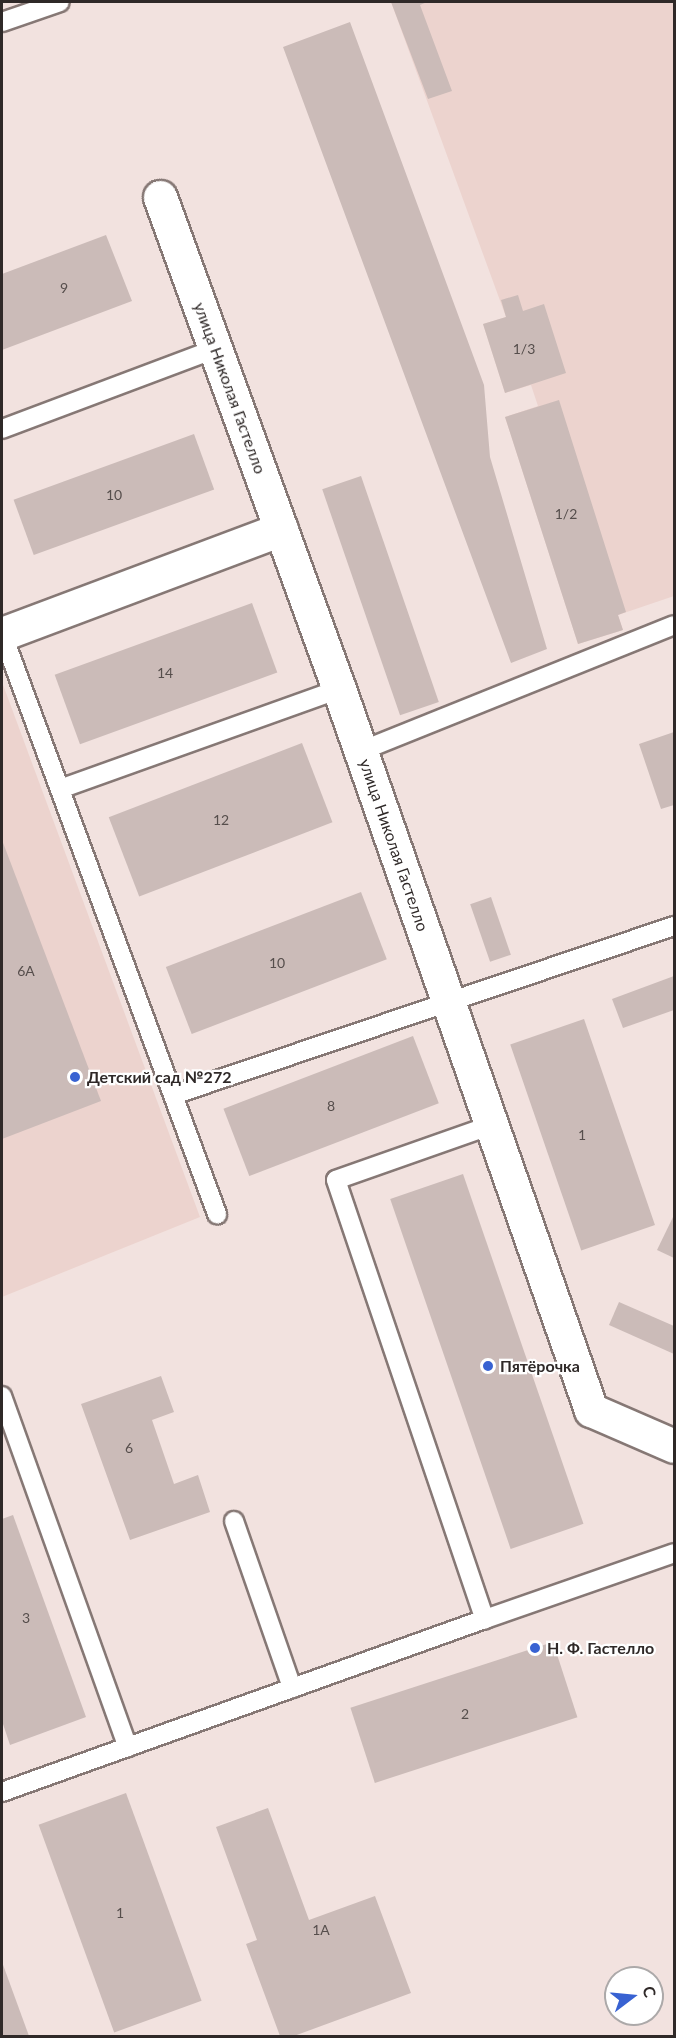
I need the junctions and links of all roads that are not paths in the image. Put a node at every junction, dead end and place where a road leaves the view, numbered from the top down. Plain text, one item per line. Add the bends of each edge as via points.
1 (60, 2) edge
2 (2, 22) edge
3 (160, 197) dead end
4 (216, 349) junction
5 (2, 429) edge
6 (281, 529) junction
7 (675, 625) edge
8 (2, 634) edge
9 (339, 690) junction
10 (361, 751) junction
11 (60, 789) junction
12 (675, 926) edge
13 (448, 1002) junction
14 (172, 1095) junction
15 (489, 1125) junction
16 (217, 1214) dead end
17 (2, 1396) edge
18 (675, 1446) edge
19 (234, 1521) dead end
20 (675, 1553) edge
21 (485, 1619) junction
22 (292, 1688) junction
23 (128, 1747) junction
24 (2, 1792) edge

1 - 2 lane
3 - 4 street, улица Николая Гастелло
4 - 5 lane
4 - 6 street, улица Николая Гастелло
6 - 8 street
6 - 9 street, улица Николая Гастелло
7 - 10 lane
8 - 11 lane
9 - 10 street, улица Николая Гастелло
9 - 11 lane
10 - 13 street, улица Николая Гастелло
11 - 14 lane
12 - 13 lane
13 - 14 lane
13 - 15 street, улица Николая Гастелло
14 - 16 lane
15 - 18 street, улица Николая Гастелло via 591,1410
15 - 21 lane via 336,1180
17 - 23 lane
19 - 22 lane
20 - 21 lane
21 - 22 lane
22 - 23 lane
23 - 24 lane

